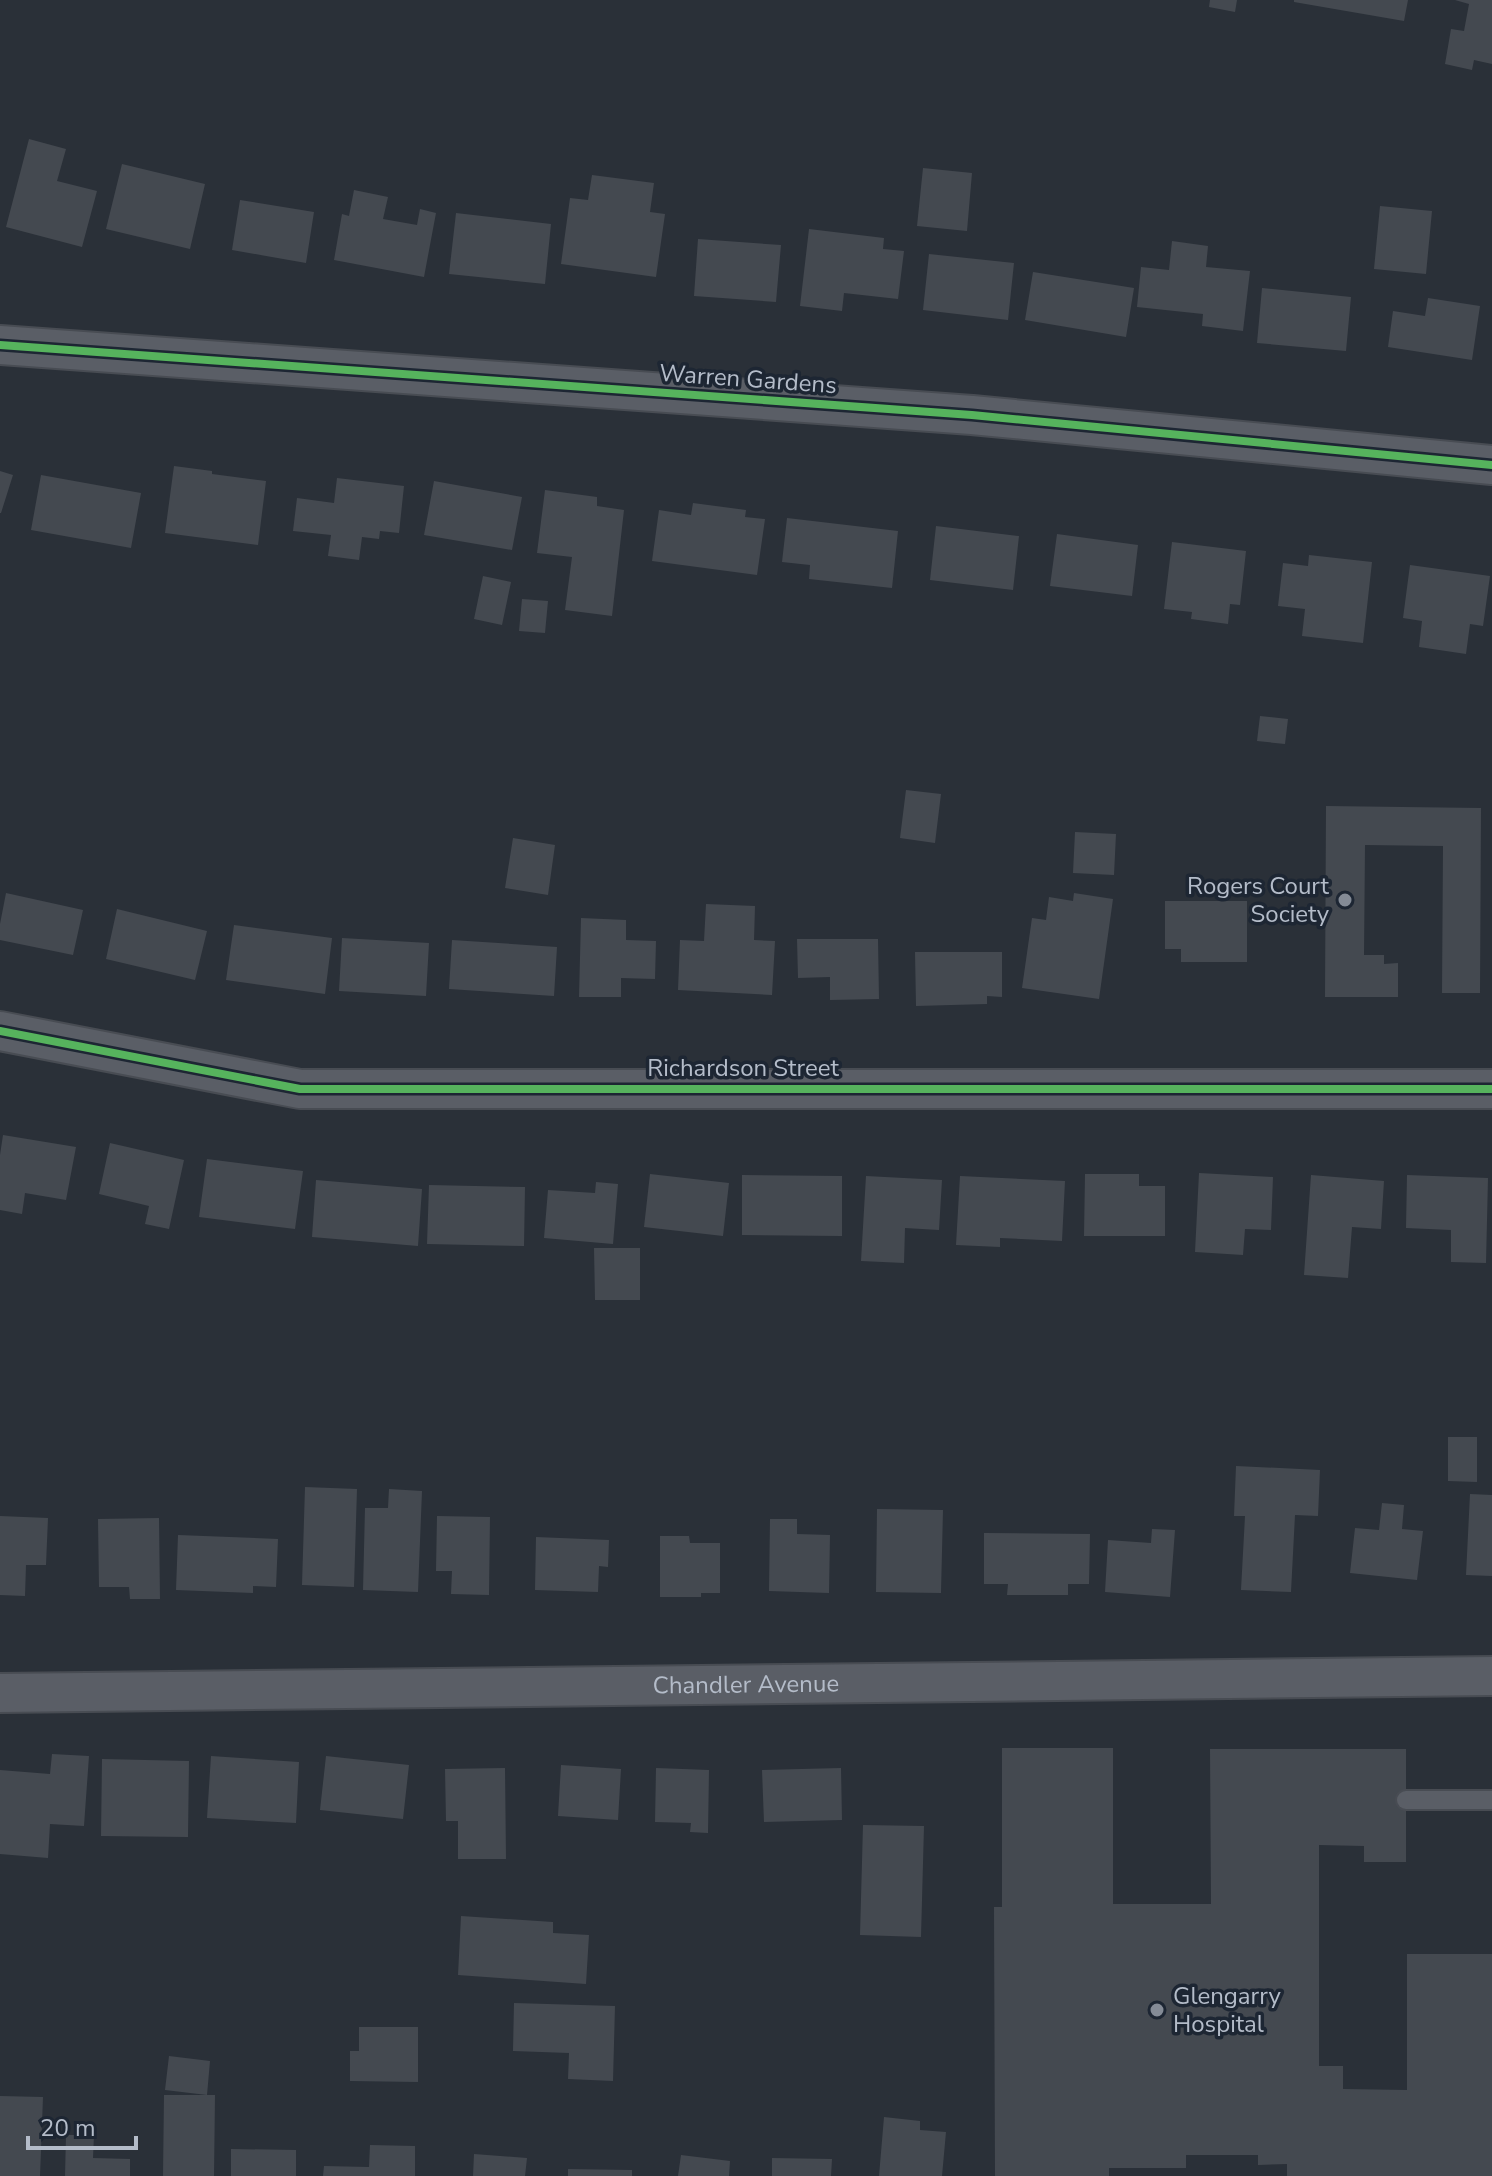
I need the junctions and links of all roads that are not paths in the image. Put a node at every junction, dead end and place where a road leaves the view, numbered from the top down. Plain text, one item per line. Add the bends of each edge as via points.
1 (0, 345) edge
2 (1492, 465) edge
3 (0, 1031) edge
4 (1492, 1089) edge
5 (1492, 1676) edge
6 (0, 1693) edge
7 (1406, 1800) dead end
8 (1492, 1800) edge

1 - 2 street, Warren Gardens via 972,415
3 - 4 street, Richardson Street via 300,1089
5 - 6 street, Chandler Avenue
7 - 8 lane

